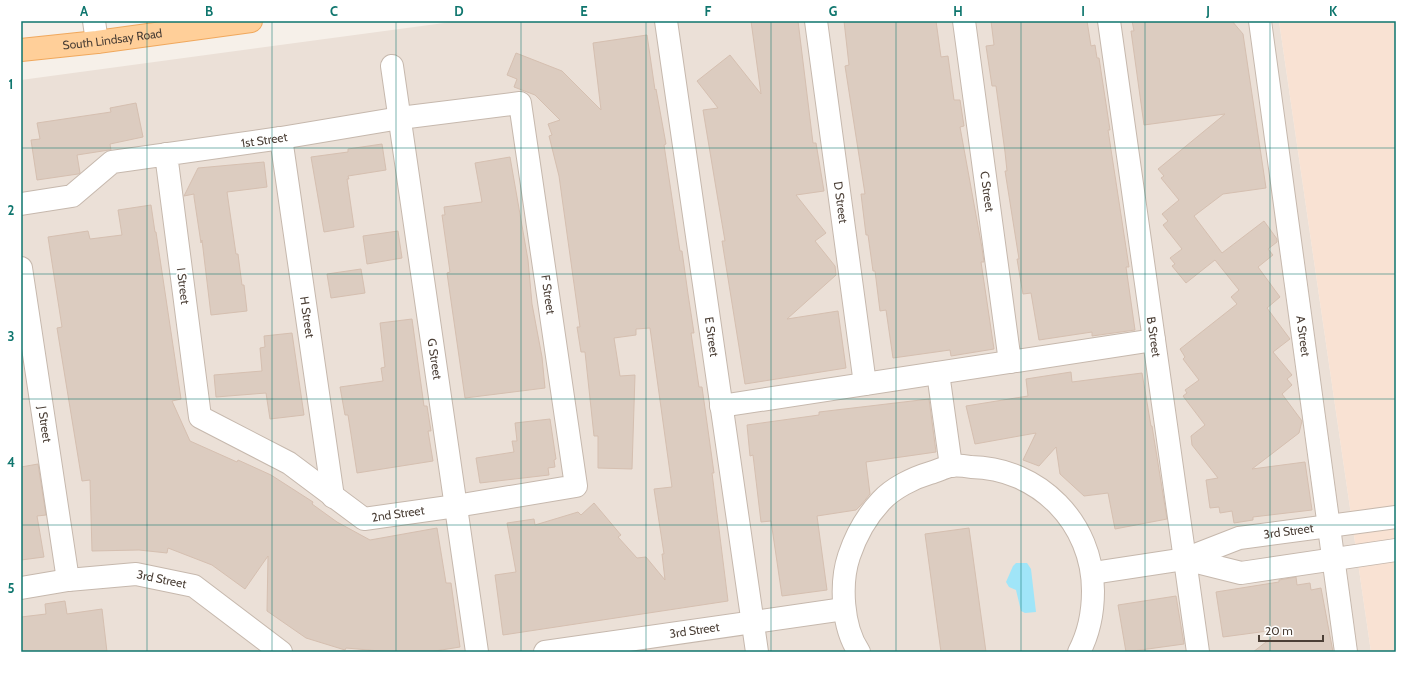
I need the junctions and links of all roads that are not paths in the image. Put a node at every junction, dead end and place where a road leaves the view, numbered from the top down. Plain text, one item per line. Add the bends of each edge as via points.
1 (94, 21) edge
2 (251, 21) edge
3 (666, 21) edge
4 (816, 21) edge
5 (964, 21) edge
6 (1109, 21) edge
7 (1260, 21) edge
8 (191, 25) edge
9 (97, 42) junction
10 (21, 50) edge
11 (392, 66) dead end
12 (520, 103) joint
13 (400, 118) junction
14 (281, 138) junction
15 (166, 154) junction
16 (21, 204) edge
17 (21, 268) edge
18 (1154, 340) junction
19 (1010, 362) junction
20 (938, 373) junction
21 (865, 384) junction
22 (30, 393) edge
23 (721, 406) junction
24 (200, 417) joint
25 (951, 466) junction
26 (576, 486) joint
27 (333, 497) junction
28 (456, 506) junction
29 (1396, 517) edge
30 (1328, 527) junction
31 (1396, 550) edge
32 (1332, 558) junction
33 (1185, 559) junction
34 (1093, 573) junction
35 (68, 580) junction
36 (21, 588) edge
37 (844, 609) junction
38 (753, 622) junction
39 (559, 651) edge
40 (281, 652) edge
41 (477, 652) edge
42 (757, 652) edge
43 (859, 652) edge
44 (1079, 652) edge
45 (1198, 652) edge
46 (1346, 652) edge

1 - 9 lane
2 - 8 main road, South Lindsay Road
3 - 23 lane, E Street
4 - 21 lane, D Street
5 - 19 lane, C Street
6 - 18 lane, B Street
7 - 30 lane, A Street
8 - 9 main road, South Lindsay Road
9 - 10 main road, South Lindsay Road
11 - 13 lane, G Street
12 - 13 lane, 1st Street
12 - 26 lane, F Street
13 - 14 lane, 1st Street
13 - 28 lane, G Street
14 - 15 lane, 1st Street
14 - 27 lane, H Street
15 - 16 lane, 1st Street via 112,162 72,196
15 - 24 lane, I Street
17 - 22 lane, J Street
18 - 19 lane
18 - 33 lane, B Street
19 - 20 lane
20 - 21 lane
20 - 25 lane
21 - 23 lane
22 - 35 lane, J Street
23 - 38 lane, E Street
24 - 27 lane, 2nd Street via 289,463
25 - 34 lane via 990,467 1027,480 1058,503 1081,535
25 - 37 lane via 913,478 881,500 858,532 844,569
26 - 28 lane, 2nd Street
27 - 28 lane, 2nd Street via 364,519
28 - 41 lane, G Street
29 - 30 lane, 3rd Street
30 - 32 lane, A Street
30 - 33 lane, 3rd Street via 1239,538
31 - 32 lane, 3rd Street
32 - 33 lane, 3rd Street via 1241,573
32 - 46 lane, A Street
33 - 34 lane, 3rd Street
33 - 45 lane, B Street
34 - 44 lane via 1093,613
35 - 36 lane, 3rd Street
35 - 40 lane, 3rd Street via 136,574 194,586
37 - 38 lane, 3rd Street
37 - 43 lane
38 - 39 lane, 3rd Street
38 - 42 lane, E Street

